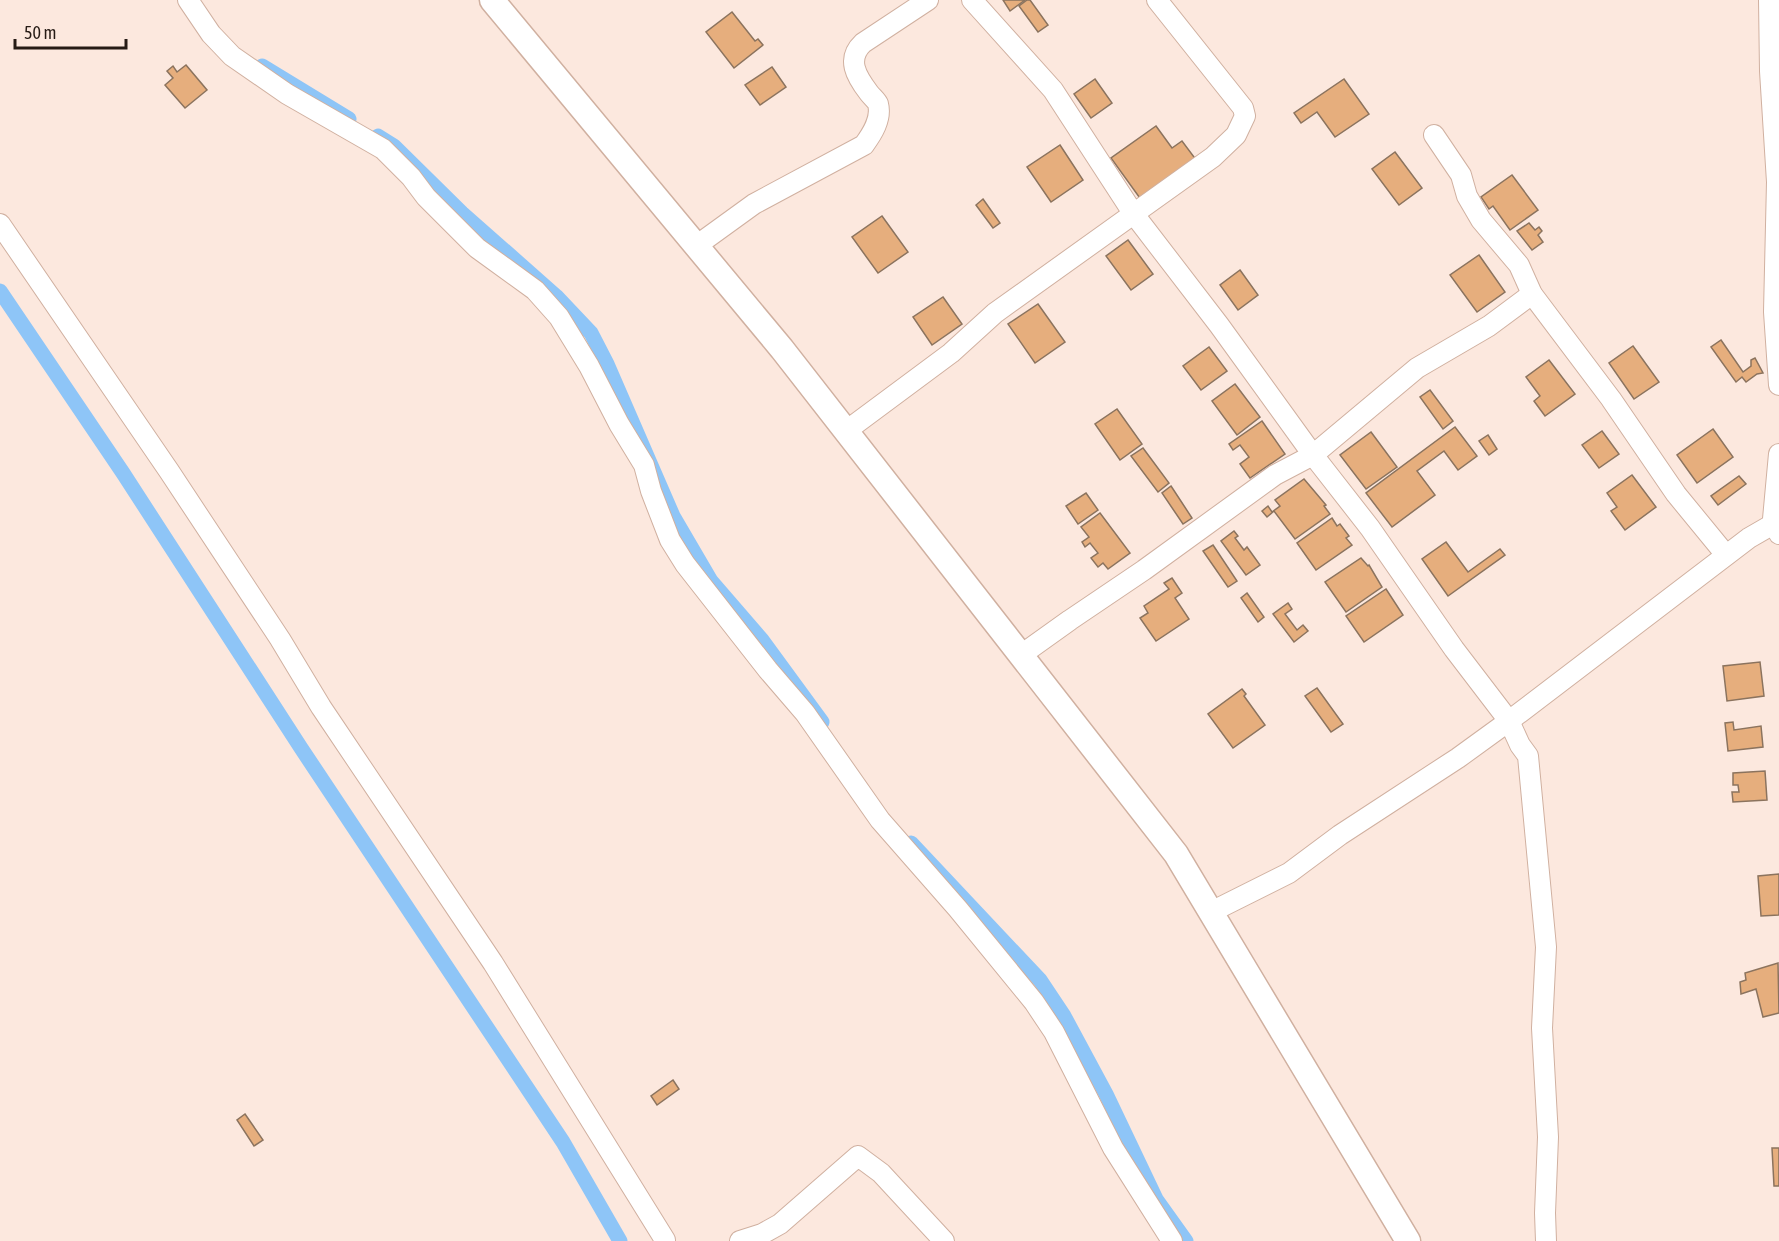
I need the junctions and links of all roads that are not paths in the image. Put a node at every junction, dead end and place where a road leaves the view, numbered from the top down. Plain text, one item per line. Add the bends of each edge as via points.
1 (188, 0) edge
2 (492, 0) edge
3 (928, 0) edge
4 (972, 0) edge
5 (1157, 0) edge
6 (1769, 0) edge
7 (1434, 135) dead end
8 (1133, 213) junction
9 (0, 224) edge
10 (696, 246) junction
11 (1532, 294) junction
12 (1779, 385) edge
13 (846, 431) junction
14 (1779, 453) edge
15 (1312, 455) junction
16 (1777, 528) edge
17 (1726, 555) junction
18 (1021, 655) junction
19 (1509, 721) junction
20 (1211, 912) junction
21 (671, 1241) edge
22 (740, 1241) edge
23 (944, 1241) edge
24 (1172, 1241) edge
25 (1408, 1241) edge
26 (1546, 1241) edge

1 - 24 street via 232,56 287,94 383,149 477,248 535,290 559,316 644,465 670,540 685,564 805,713 880,820 1034,1002 1054,1032 1113,1148
2 - 10 main road
3 - 10 street via 855,50 853,60 859,78 878,104 874,131 864,145 754,204
4 - 8 street via 1053,90
5 - 8 street via 1237,99 1245,116 1227,145
6 - 12 street via 1777,182 1774,312
7 - 11 street via 1461,175 1467,196 1481,220 1519,264
8 - 13 street via 995,313 951,353
8 - 15 street
9 - 21 street via 157,452 321,707 494,963
10 - 13 main road
11 - 15 street via 1490,326 1418,368
11 - 17 street via 1676,494
13 - 18 main road
14 - 16 street via 1773,519
15 - 18 street via 1275,475
15 - 19 street via 1370,528
16 - 17 street via 1749,538
17 - 19 street
18 - 20 main road via 1176,854
19 - 20 street via 1289,873
19 - 26 street via 1528,756 1543,903
20 - 25 main road
22 - 23 street via 780,1224 858,1156 881,1173

